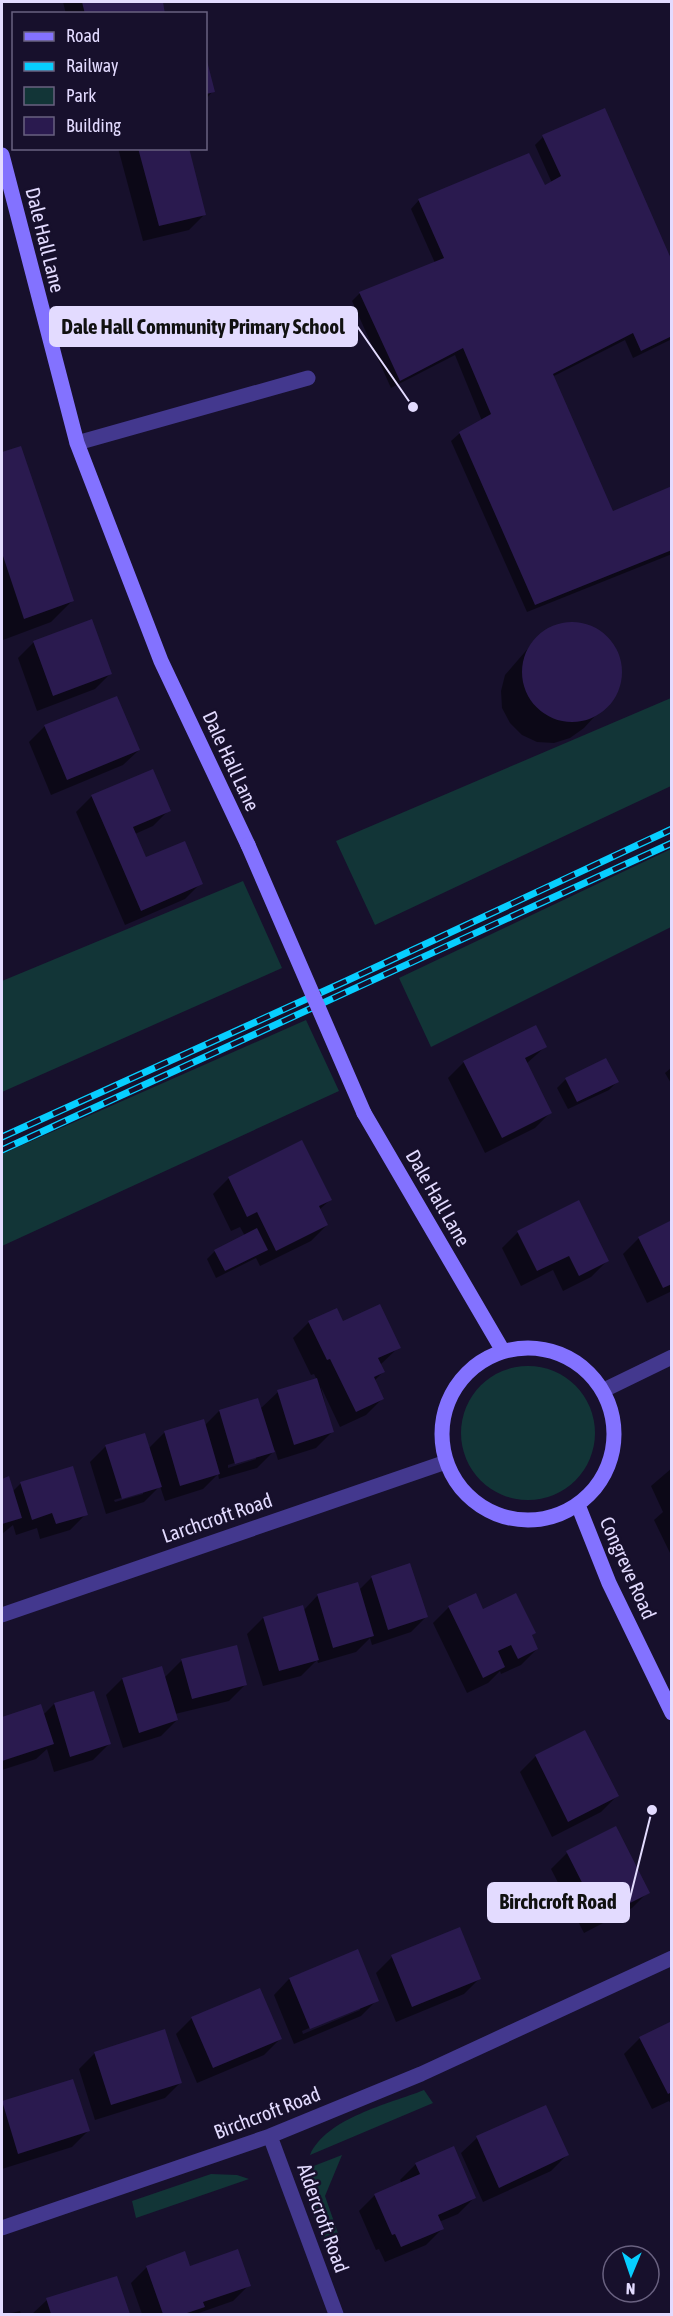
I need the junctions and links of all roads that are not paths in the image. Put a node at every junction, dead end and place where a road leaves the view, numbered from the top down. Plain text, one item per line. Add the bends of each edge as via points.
1 (2, 155) edge
2 (308, 378) dead end
3 (77, 443) junction
4 (503, 1351) junction
5 (672, 1357) edge
6 (604, 1390) junction
7 (446, 1462) junction
8 (578, 1505) junction
9 (2, 1615) edge
10 (672, 1713) edge
11 (672, 1958) edge
12 (270, 2136) junction
13 (2, 2228) edge
14 (336, 2314) edge

1 - 3 street, Dale Hall Lane
2 - 3 street
3 - 4 street, Dale Hall Lane, bridge via 161,661 248,845 364,1113
4 - 6 street via 526,1347 549,1350 589,1372
4 - 7 street via 478,1363 458,1383 446,1407 441,1435
5 - 6 street
6 - 8 street via 613,1415 615,1441 597,1488
7 - 8 street via 458,1486 477,1504 501,1517 527,1521 554,1517
7 - 9 street, Larchcroft Road
8 - 10 street, Congreve Road via 609,1583
11 - 12 street, Birchcroft Road via 421,2074
12 - 13 street, Birchcroft Road
12 - 14 street, Aldercroft Road

